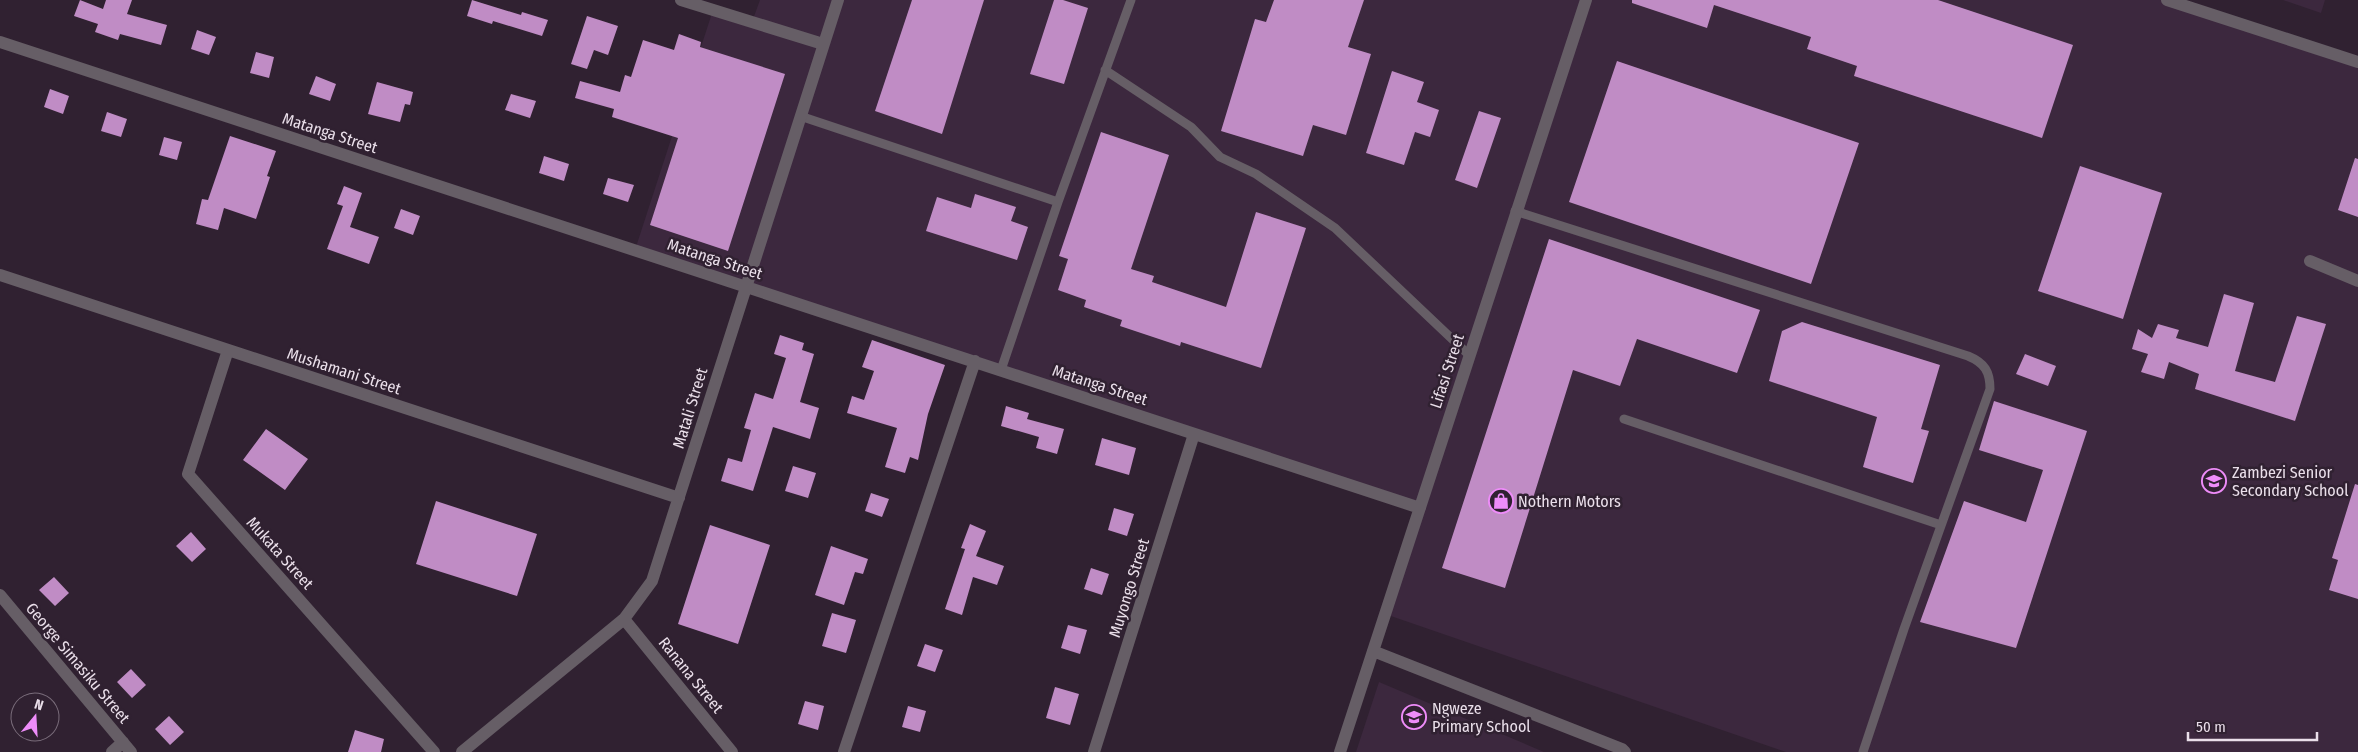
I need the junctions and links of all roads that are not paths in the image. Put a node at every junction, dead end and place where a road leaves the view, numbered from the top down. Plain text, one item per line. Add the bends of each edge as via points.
1 (681, 0) edge
2 (838, 0) edge
3 (1131, 0) edge
4 (1586, 0) edge
5 (2167, 0) edge
6 (0, 42) edge
7 (823, 44) junction
8 (2358, 62) edge
9 (1106, 70) junction
10 (800, 116) junction
11 (1058, 202) junction
12 (1515, 211) junction
13 (2310, 261) dead end
14 (0, 275) edge
15 (2358, 281) edge
16 (745, 286) junction
17 (228, 350) junction
18 (1469, 355) junction
19 (975, 361) junction
20 (1001, 370) junction
21 (1624, 419) dead end
22 (1194, 434) junction
23 (679, 498) junction
24 (1420, 508) junction
25 (1941, 525) junction
26 (0, 594) edge
27 (624, 619) junction
28 (1373, 651) junction
29 (127, 747) edge
30 (112, 752) edge
31 (434, 752) edge
32 (462, 752) edge
33 (732, 752) edge
34 (844, 752) edge
35 (1094, 752) edge
36 (1340, 752) edge
37 (1625, 752) edge
38 (1863, 752) edge

1 - 7 street
2 - 7 street, Matali Street
3 - 9 lane
4 - 12 street, Lifasi Street
5 - 8 street
6 - 16 street, Matanga Street
7 - 10 street, Matali Street
9 - 11 lane
9 - 18 lane via 1191,128 1220,156 1256,174 1335,228
10 - 11 lane
10 - 16 street, Matali Street
11 - 20 lane
12 - 18 street, Lifasi Street
12 - 25 lane via 1978,360 1987,369 1990,389
13 - 15 street
14 - 17 street, Mushamani Street
16 - 19 street, Matanga Street
16 - 23 street, Matali Street
17 - 23 street, Mushamani Street
17 - 31 street, Mukata Street via 188,474
18 - 24 street, Lifasi Street
19 - 20 street, Matanga Street
19 - 34 street
20 - 22 street, Matanga Street
21 - 25 lane
22 - 24 street, Matanga Street
22 - 35 street, Muyongo Street
23 - 27 street, Matali Street via 652,581
24 - 28 street, Lifasi Street
25 - 38 lane
26 - 29 street, George Simasiku Street
27 - 32 street, Matali Street
27 - 33 street, Ranana Street
28 - 36 street, Lifasi Street
28 - 37 street via 1622,748
29 - 30 street

